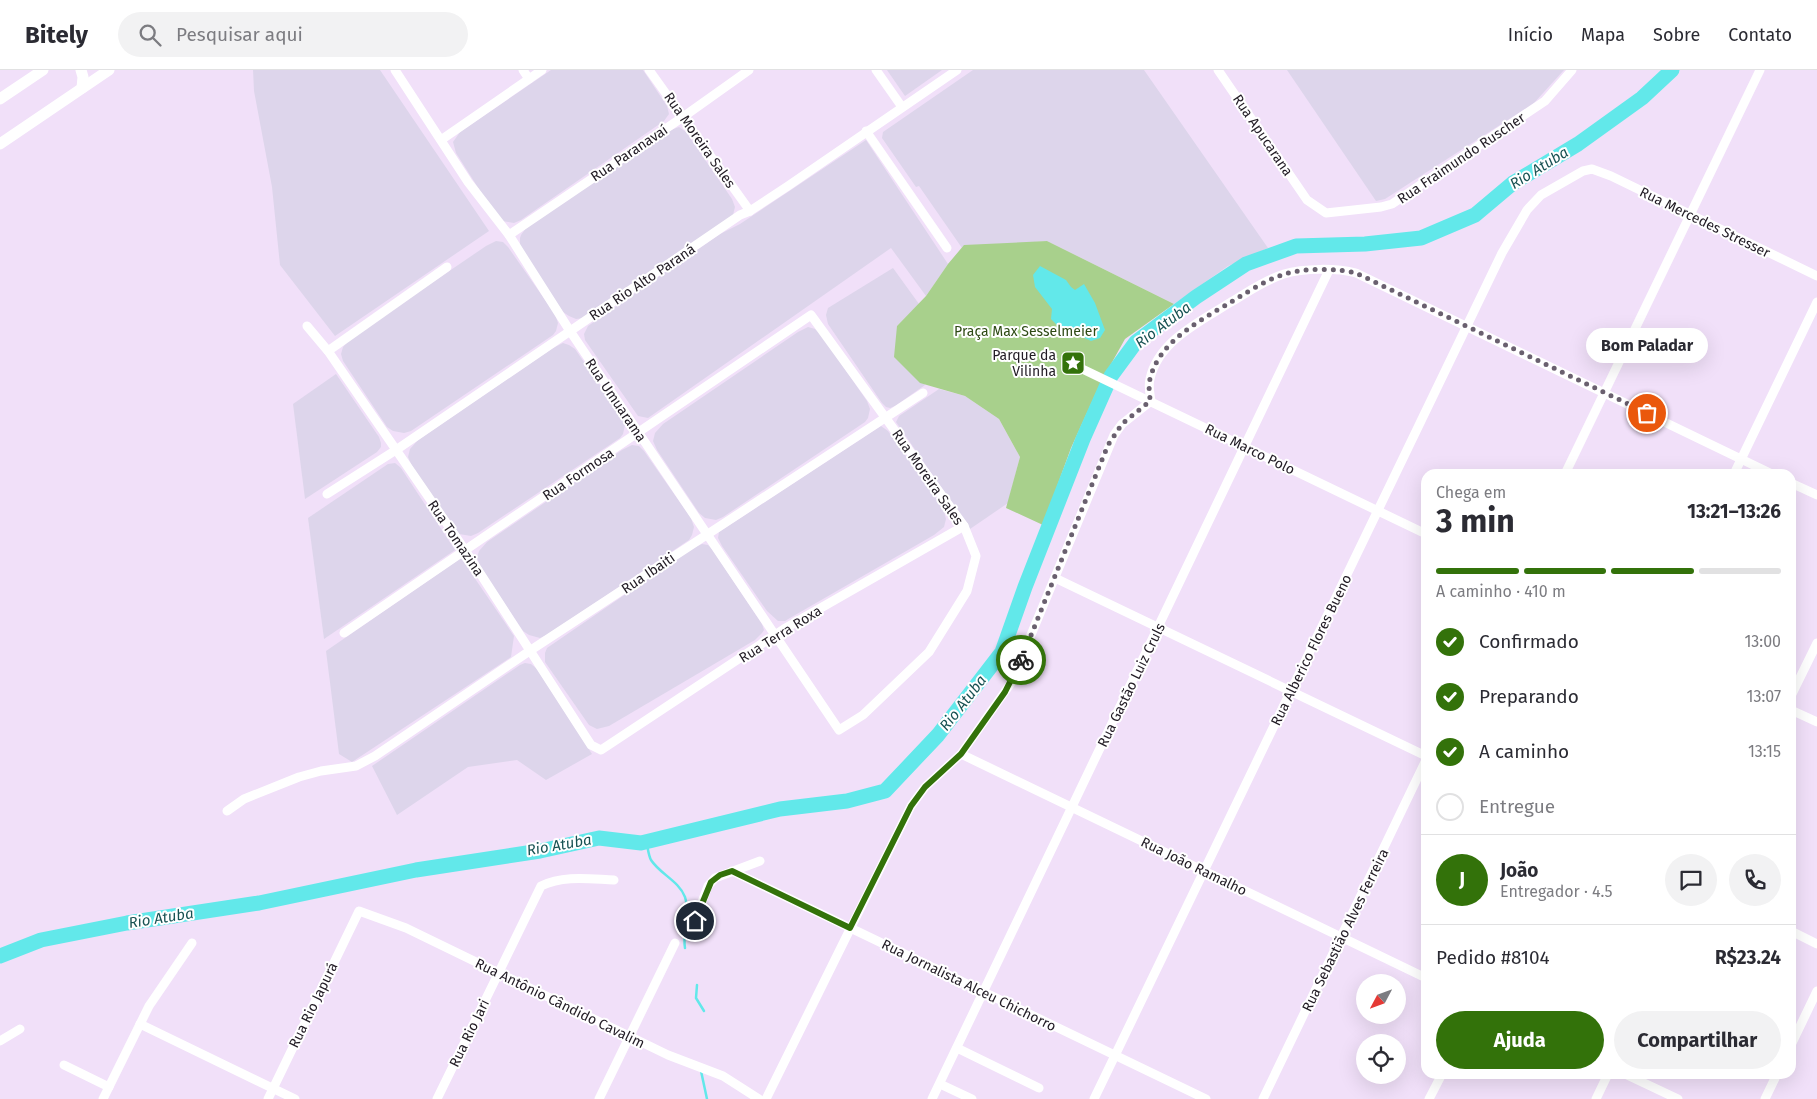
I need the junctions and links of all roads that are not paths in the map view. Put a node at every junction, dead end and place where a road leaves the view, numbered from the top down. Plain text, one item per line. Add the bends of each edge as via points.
1 (44, 70) edge
2 (81, 70) edge
3 (109, 70) edge
4 (395, 70) edge
5 (523, 70) edge
6 (542, 70) edge
7 (649, 70) edge
8 (749, 70) edge
9 (876, 70) edge
10 (957, 70) edge
11 (1218, 70) edge
12 (1572, 70) edge
13 (1760, 70) edge
14 (529, 79) junction
15 (82, 88) junction
16 (0, 99) edge
17 (902, 107) junction
18 (683, 117) junction
19 (866, 131) junction
20 (441, 140) junction
21 (0, 144) edge
22 (1592, 169) joint
23 (1307, 200) joint
24 (750, 211) junction
25 (1690, 214) junction
26 (508, 235) junction
27 (947, 248) dead end
28 (447, 267) dead end
29 (1329, 270) junction
30 (1817, 276) edge
31 (1817, 302) edge
32 (811, 315) joint
33 (307, 326) dead end
34 (1467, 326) junction
35 (570, 331) junction
36 (328, 351) junction
37 (1074, 365) dead end
38 (1604, 392) junction
39 (922, 393) dead end
40 (1150, 401) junction
41 (886, 417) junction
42 (638, 433) junction
43 (1244, 447) junction
44 (396, 450) junction
45 (1741, 459) junction
46 (1567, 469) edge
47 (1736, 469) edge
48 (1762, 469) edge
49 (1796, 485) edge
50 (326, 494) dead end
51 (1817, 495) edge
52 (1378, 511) junction
53 (964, 526) junction
54 (1421, 532) edge
55 (708, 533) junction
56 (465, 550) junction
57 (1054, 578) junction
58 (1158, 628) junction
59 (344, 633) dead end
60 (775, 635) junction
61 (1817, 643) edge
62 (531, 650) junction
63 (1796, 686) edge
64 (1291, 692) junction
65 (1796, 712) edge
66 (1817, 722) edge
67 (839, 730) joint
68 (602, 750) joint
69 (961, 754) junction
70 (1421, 754) edge
71 (1421, 770) edge
72 (1072, 807) junction
73 (227, 811) dead end
74 (760, 861) dead end
75 (732, 871) junction
76 (1204, 871) junction
77 (614, 880) dead end
78 (359, 912) joint
79 (695, 921) dead end
80 (850, 928) junction
81 (1796, 934) edge
82 (1341, 937) junction
83 (192, 943) dead end
84 (675, 943) dead end
85 (1817, 944) edge
86 (498, 973) junction
87 (1421, 976) edge
88 (1817, 991) edge
89 (984, 992) junction
90 (140, 1024) junction
91 (20, 1029) dead end
92 (1796, 1035) edge
93 (630, 1036) junction
94 (0, 1041) edge
95 (957, 1048) junction
96 (1116, 1055) junction
97 (64, 1065) dead end
98 (1440, 1079) edge
99 (1606, 1079) edge
100 (1636, 1079) edge
101 (1775, 1079) edge
102 (940, 1084) junction
103 (109, 1087) junction
104 (273, 1088) junction
105 (1039, 1088) dead end
106 (104, 1099) edge
107 (268, 1099) edge
108 (295, 1099) edge
109 (437, 1099) edge
110 (599, 1099) edge
111 (759, 1099) edge
112 (766, 1099) edge
113 (932, 1099) edge
114 (972, 1099) edge
115 (1094, 1099) edge
116 (1206, 1099) edge
117 (1263, 1099) edge
118 (1430, 1099) edge
119 (1596, 1099) edge
120 (1678, 1099) edge
121 (1765, 1099) edge

1 - 16 main road
2 - 15 main road
3 - 15 main road
4 - 20 street, Rua Umuarama
5 - 14 street
6 - 14 street
7 - 18 street, Rua Moreira Sales
8 - 18 street, Rua Paranavaí
9 - 17 street
10 - 17 street, Rua Rio Alto Paraná
11 - 23 street, Rua Apucarana
12 - 23 street, Rua Fraimundo Ruscher via 1545,101 1392,204 1326,213
13 - 25 street
14 - 20 street
15 - 21 main road
17 - 19 street, Rua Rio Alto Paraná
18 - 24 street, Rua Moreira Sales
18 - 26 street, Rua Paranavaí
19 - 24 street, Rua Rio Alto Paraná
19 - 27 street
20 - 26 street, Rua Umuarama
22 - 25 street, Rua Mercedes Stresser
22 - 34 street, Rua Alberico Flores Bueno via 1577,173 1531,203
24 - 35 street, Rua Rio Alto Paraná
25 - 30 street, Rua Mercedes Stresser
25 - 38 street
26 - 35 street, Rua Umuarama
28 - 36 street
29 - 34 street via 1356,273
29 - 40 street via 1294,272 1275,277 1188,330 1174,341 1156,365 1149,385
29 - 43 street, Rua Gastão Luiz Cruls
31 - 45 street
32 - 41 street, Rua Moreira Sales
32 - 42 street, Rua Formosa
33 - 36 street, Rua Tomazina
34 - 38 street
34 - 52 street, Rua Alberico Flores Bueno
35 - 42 street, Rua Umuarama
35 - 44 street, Rua Rio Alto Paraná
36 - 44 street, Rua Tomazina
37 - 40 street, Rua Marco Polo
38 - 45 street
38 - 46 street
39 - 41 street, Rua Ibaiti
40 - 43 street, Rua Marco Polo
40 - 57 street via 1114,434
41 - 53 street, Rua Moreira Sales
41 - 55 street, Rua Ibaiti
42 - 55 street, Rua Umuarama
42 - 56 street, Rua Formosa
43 - 52 street, Rua Marco Polo
43 - 58 street, Rua Gastão Luiz Cruls
44 - 50 street, Rua Rio Alto Paraná
44 - 56 street, Rua Tomazina
45 - 47 street
45 - 48 street
49 - 51 street
52 - 54 street, Rua Marco Polo
52 - 64 street, Rua Alberico Flores Bueno
53 - 60 street, Rua Terra Roxa
53 - 67 street, Rua Moreira Sales via 976,556 966,591 953,614 929,652 863,715
55 - 60 street, Rua Umuarama
55 - 62 street, Rua Ibaiti
56 - 59 street, Rua Formosa
56 - 62 street, Rua Tomazina
57 - 58 street
57 - 69 street via 1011,683
58 - 64 street
58 - 72 street, Rua Gastão Luiz Cruls
60 - 67 street, Rua Umuarama
60 - 68 street, Rua Terra Roxa
61 - 63 street
62 - 68 street, Rua Tomazina via 591,745
62 - 73 street, Rua Ibaiti via 356,766 299,777 244,799
64 - 70 street
64 - 76 street, Rua Alberico Flores Bueno
65 - 66 street
69 - 72 street, Rua João Ramalho
69 - 80 street via 925,787 911,806
71 - 82 street, Rua Sebastião Alves Ferreira
72 - 76 street, Rua João Ramalho
72 - 89 street, Rua Gastão Luiz Cruls
74 - 75 street
75 - 79 street via 711,882
75 - 80 street, Rua Jornalista Alceu Chichorro
76 - 82 street, Rua João Ramalho
76 - 96 street, Rua Alberico Flores Bueno
77 - 86 street, Rua Rio Jari via 572,878 541,886
78 - 86 street, Rua Antônio Cândido Cavalim via 406,928
78 - 104 street, Rua Rio Japurá
80 - 89 street, Rua Jornalista Alceu Chichorro
80 - 112 street
81 - 85 street
82 - 87 street, Rua João Ramalho
82 - 117 street, Rua Sebastião Alves Ferreira
83 - 90 street via 160,988
84 - 93 street
86 - 93 street, Rua Antônio Cândido Cavalim
86 - 109 street, Rua Rio Jari
88 - 92 street
89 - 95 street, Rua Gastão Luiz Cruls
89 - 96 street, Rua Jornalista Alceu Chichorro
90 - 103 street
90 - 104 street
91 - 94 street
93 - 110 street
93 - 111 street, Rua Antônio Cândido Cavalim via 722,1076
95 - 102 street, Rua Gastão Luiz Cruls
95 - 105 street
96 - 115 street, Rua Alberico Flores Bueno
96 - 116 street, Rua Jornalista Alceu Chichorro
97 - 103 street
98 - 118 street
99 - 119 street
100 - 120 street
101 - 121 street
102 - 113 street, Rua Gastão Luiz Cruls
102 - 114 street
103 - 106 street
104 - 107 street, Rua Rio Japurá
104 - 108 street

